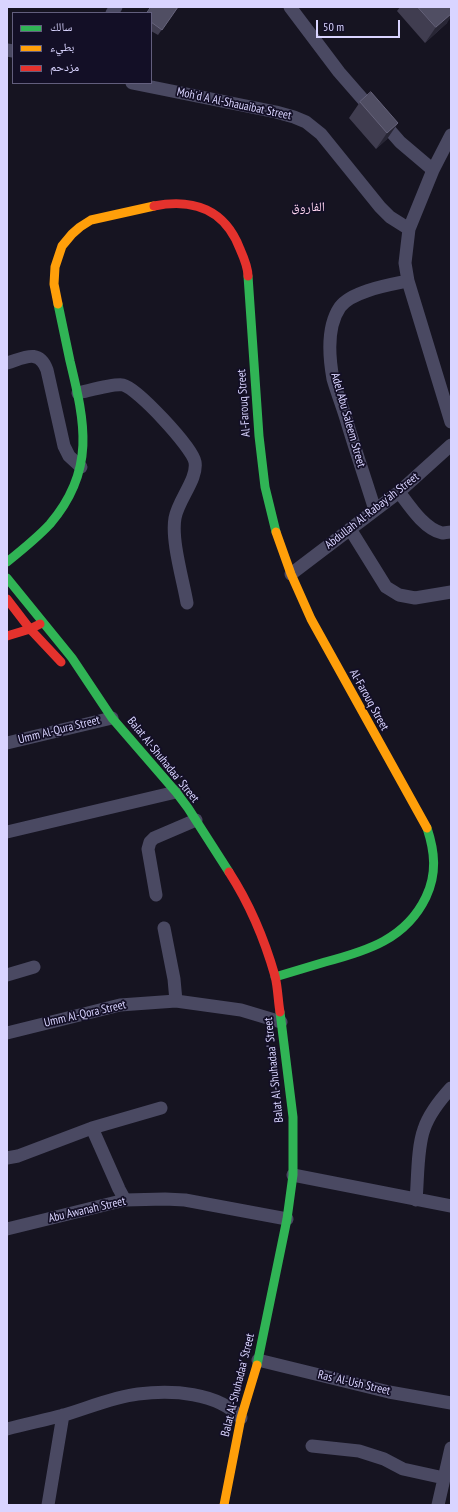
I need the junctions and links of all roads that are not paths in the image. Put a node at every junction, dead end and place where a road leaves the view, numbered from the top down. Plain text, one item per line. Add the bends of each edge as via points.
1 (290, 7) edge
2 (137, 84) edge
3 (451, 135) edge
4 (434, 170) junction
5 (409, 229) junction
6 (408, 281) junction
7 (7, 363) edge
8 (78, 393) junction
9 (451, 422) edge
10 (451, 445) edge
11 (81, 467) junction
12 (399, 492) junction
13 (375, 510) junction
14 (350, 529) junction
15 (451, 532) edge
16 (7, 562) edge
17 (290, 574) junction
18 (7, 578) edge
19 (451, 592) edge
20 (7, 599) edge
21 (187, 603) dead end
22 (33, 610) junction
23 (17, 618) junction
24 (43, 623) junction
25 (30, 629) junction
26 (7, 636) edge
27 (88, 683) junction
28 (112, 718) junction
29 (7, 743) edge
30 (176, 792) junction
31 (196, 820) junction
32 (7, 832) edge
33 (156, 895) dead end
34 (164, 928) dead end
35 (34, 967) dead end
36 (7, 975) edge
37 (274, 977) junction
38 (176, 1001) junction
39 (281, 1022) junction
40 (7, 1033) edge
41 (451, 1088) edge
42 (161, 1108) dead end
43 (92, 1128) junction
44 (7, 1158) edge
45 (293, 1175) junction
46 (125, 1200) junction
47 (416, 1200) junction
48 (451, 1206) edge
49 (287, 1218) junction
50 (7, 1229) edge
51 (258, 1360) junction
52 (451, 1403) edge
53 (62, 1415) junction
54 (241, 1418) junction
55 (7, 1429) edge
56 (312, 1446) dead end
57 (451, 1448) edge
58 (444, 1478) junction
59 (48, 1505) edge
60 (224, 1505) edge
61 (438, 1505) edge

1 - 4 street via 339,72 400,142
2 - 5 street, Moh'd A Al-Shauaibat Street via 276,112 306,122 321,134 380,207
3 - 4 street
4 - 5 street
5 - 6 street via 405,263
6 - 9 street
6 - 13 street, Adel Abu Saleem Street via 374,288 350,299 341,307 334,321 331,338 333,379
7 - 11 street via 33,357 42,361 64,446 69,456
8 - 11 street, Al-Farouq Street via 84,445
8 - 17 street, Al-Farouq Street via 54,284 54,267 58,252 68,238 79,227 92,220 173,203 189,204 208,210 224,222 242,249 248,273 265,487
8 - 21 street via 118,384 126,386 147,402 193,456 195,470 180,502 174,530
10 - 12 street, Abdullah Al-Rabay‘ah Street
11 - 16 street, Al-Farouq Street via 70,494 56,517
12 - 13 street, Abdullah Al-Rabay‘ah Street
12 - 15 street via 421,520 442,533
13 - 14 street, Abdullah Al-Rabay‘ah Street
14 - 17 street, Abdullah Al-Rabay‘ah Street
14 - 19 street via 386,587 398,595 415,598
17 - 37 street, Al-Farouq Street via 311,619 426,826 436,859 434,877 425,902 413,919 397,934 357,954
18 - 22 street, Balat Al-Shuhadaa' Street
20 - 23 street, Balat Al-Shuhadaa' Street
22 - 23 street
22 - 24 street, Balat Al-Shuhadaa' Street
23 - 25 street, Balat Al-Shuhadaa' Street
24 - 25 street
24 - 27 street, Balat Al-Shuhadaa' Street via 72,658
25 - 26 street
25 - 27 street, Balat Al-Shuhadaa' Street via 68,669
27 - 28 street, Balat Al-Shuhadaa' Street
28 - 29 street, Umm Al-Qura Street
28 - 30 street, Balat Al-Shuhadaa' Street
30 - 31 street, Balat Al-Shuhadaa' Street
30 - 32 street
31 - 33 street via 150,842 148,849
31 - 37 street, Balat Al-Shuhadaa' Street via 249,909 264,944
34 - 38 street
35 - 36 street
37 - 39 street, Balat Al-Shuhadaa' Street
38 - 39 street, Umm Al-Qora Street via 241,1010
38 - 40 street, Umm Al-Qora Street via 120,1004
39 - 45 street, Balat Al-Shuhadaa' Street via 293,1117
41 - 47 street via 435,1107 424,1129
42 - 43 street
43 - 44 street
43 - 46 street
45 - 47 street
45 - 49 street, Balat Al-Shuhadaa' Street
46 - 49 street, Abu Awanah Street via 185,1200
46 - 50 street, Abu Awanah Street
47 - 48 street
49 - 51 street, Balat Al-Shuhadaa' Street
51 - 52 street, Ras‘ Al-Ush Street via 389,1392
51 - 54 street, Balat Al-Shuhadaa' Street
53 - 54 street via 122,1397 167,1393 217,1401 234,1410
53 - 55 street
53 - 59 street
54 - 60 street, Balat Al-Shuhadaa' Street
56 - 58 street via 359,1451 384,1459 403,1469
57 - 58 street
58 - 61 street

